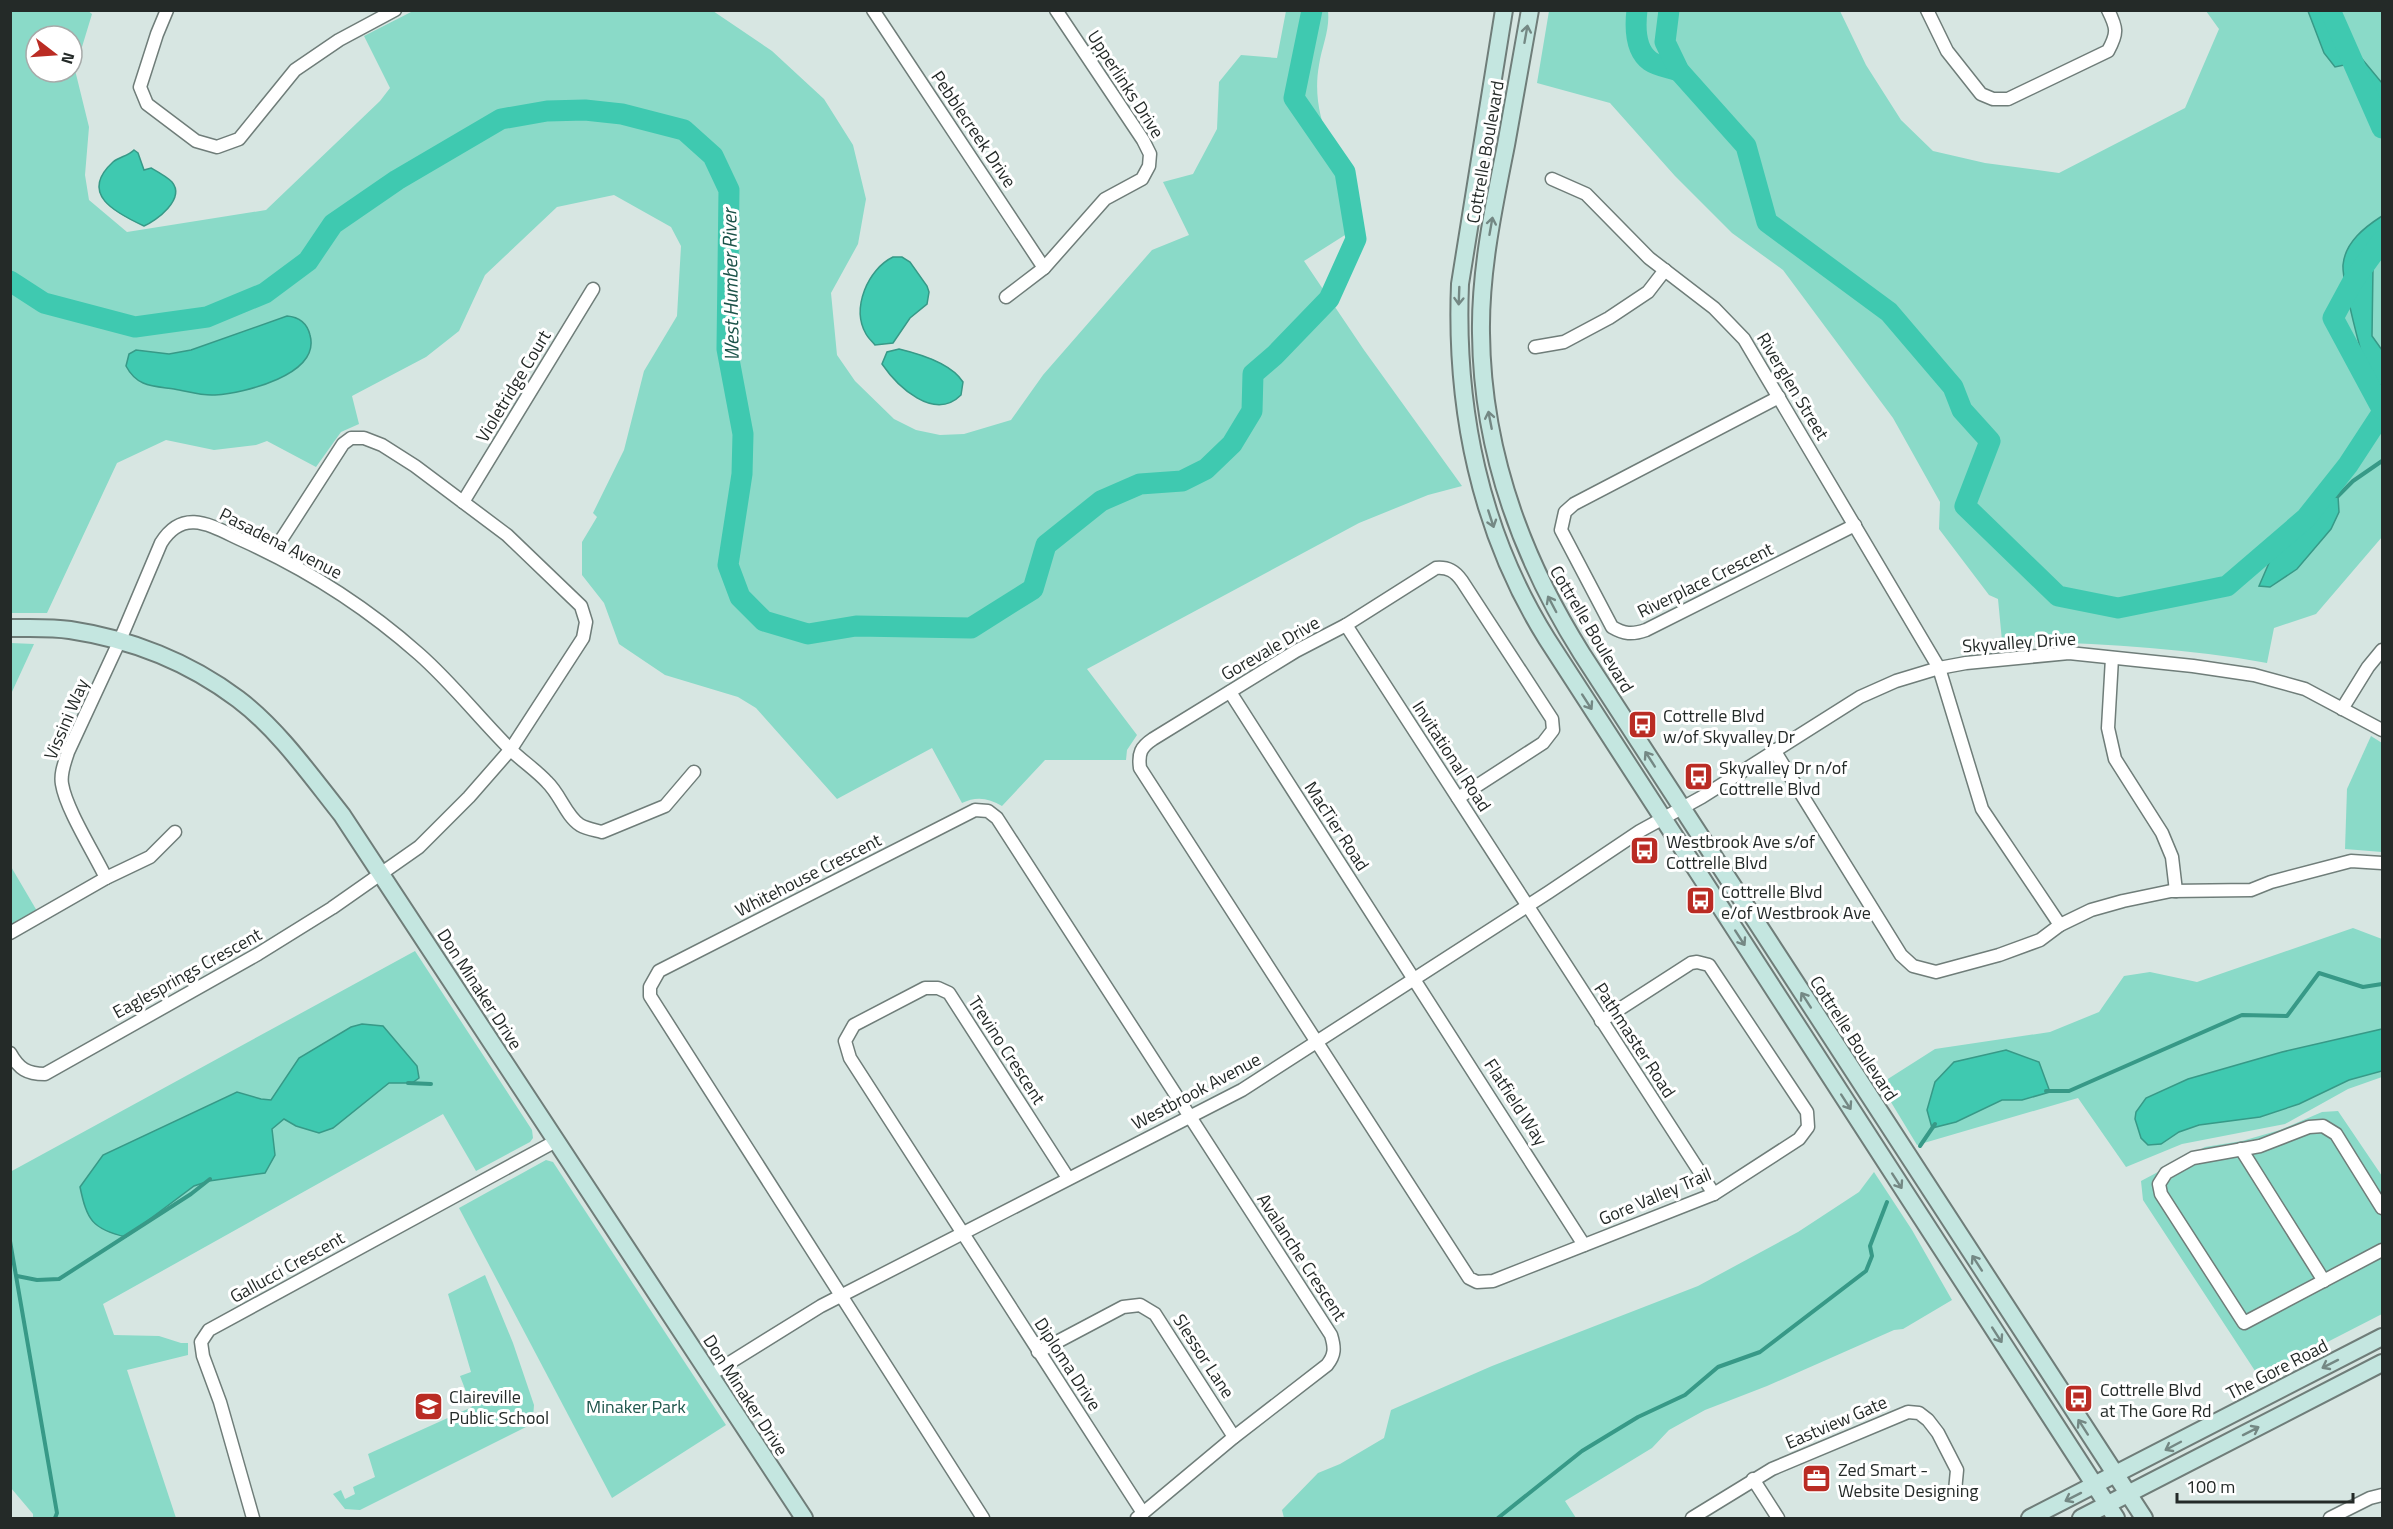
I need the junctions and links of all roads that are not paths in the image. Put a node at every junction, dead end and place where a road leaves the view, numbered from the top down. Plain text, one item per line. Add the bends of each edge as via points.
1 (167, 10) edge
2 (394, 10) edge
3 (873, 10) edge
4 (1056, 10) edge
5 (1504, 10) edge
6 (1530, 10) edge
7 (1927, 10) edge
8 (2108, 10) edge
9 (1552, 179) dead end
10 (1044, 268) junction
11 (1665, 270) junction
12 (593, 289) dead end
13 (1006, 297) dead end
14 (1535, 347) dead end
15 (1779, 397) junction
16 (464, 502) junction
17 (1855, 525) junction
18 (272, 554) junction
19 (1346, 625) junction
20 (10, 628) edge
21 (120, 640) junction
22 (2382, 651) edge
23 (2112, 658) junction
24 (1939, 668) junction
25 (1230, 692) junction
26 (2342, 709) junction
27 (2382, 730) edge
28 (511, 750) junction
29 (1774, 750) junction
30 (694, 772) dead end
31 (1458, 798) junction
32 (1682, 808) junction
33 (1662, 819) junction
34 (176, 832) dead end
35 (2382, 863) edge
36 (381, 874) junction
37 (106, 878) junction
38 (2176, 891) junction
39 (1527, 906) junction
40 (2060, 926) junction
41 (10, 933) edge
42 (1415, 979) junction
43 (1601, 1021) junction
44 (1315, 1042) junction
45 (10, 1053) edge
46 (1191, 1116) junction
47 (556, 1142) junction
48 (2241, 1149) junction
49 (1068, 1178) junction
50 (1714, 1194) junction
51 (2382, 1208) edge
52 (963, 1233) junction
53 (1584, 1245) junction
54 (2382, 1250) edge
55 (2324, 1281) junction
56 (840, 1296) junction
57 (2382, 1337) edge
58 (1038, 1352) junction
59 (2382, 1363) edge
60 (710, 1375) junction
61 (1234, 1437) junction
62 (2115, 1476) junction
63 (1753, 1479) junction
64 (2095, 1486) junction
65 (1955, 1491) dead end
66 (2128, 1494) junction
67 (2382, 1495) edge
68 (2112, 1512) edge
69 (1140, 1516) edge
70 (253, 1518) edge
71 (804, 1518) edge
72 (983, 1518) edge
73 (1692, 1518) edge
74 (1778, 1518) edge
75 (2030, 1518) edge
76 (2081, 1518) edge
77 (2144, 1518) edge
78 (2330, 1518) edge

1 - 2 street via 141,87 147,104 196,141 217,147 239,139 295,70
3 - 10 street, Pebblecreek Drive
4 - 10 street, Upperlinks Drive via 1150,153 1149,166 1142,178 1105,199
5 -> 33 main road, Cottrelle Boulevard via 1460,284 1460,376 1468,425 1485,502 1516,584 1546,639
32 -> 6 main road, Cottrelle Boulevard via 1539,580 1504,486 1487,402 1481,332 1483,290
7 - 8 street via 1947,51 1981,94 2008,99 2108,51 2116,27
9 - 11 street, Riverglen Street via 1586,194
10 - 13 street, Upperlinks Drive
11 - 14 street via 1648,292 1609,318 1564,342
11 - 15 street, Riverglen Street via 1714,308 1744,339
12 - 16 street, Violetridge Court
15 - 17 street, Riverglen Street
15 - 17 street, Riverplace Crescent via 1565,512 1561,530 1612,627 1623,633 1646,630
16 - 18 street, Eaglesprings Crescent via 382,445 351,438 343,444
16 - 28 street, Eaglesprings Crescent via 507,535 581,606 586,622 583,638
17 - 24 street, Riverglen Street
18 - 21 street, Pasadena Avenue via 207,525 180,523 168,531 161,543
18 - 28 street, Pasadena Avenue via 328,584 419,654
19 - 25 street, Gorevale Drive
19 - 31 street, Invitational Road
19 - 31 street, Gorevale Drive via 1436,568 1452,570 1552,719 1553,730 1543,743
20 - 21 main road, Don Minaker Drive via 68,630
21 - 36 main road, Don Minaker Drive via 192,668 239,700 292,751
21 - 37 street, Vissini Way via 62,772 68,802
22 - 26 street
23 - 24 street, Skyvalley Drive via 2069,653
23 - 26 street, Skyvalley Drive via 2254,675 2305,689
23 - 38 street via 2108,728 2115,759 2162,833 2172,857
24 - 29 street, Skyvalley Drive via 1860,697
24 - 40 street, Riverglen Street via 1982,808
25 - 42 street, MacTier Road
25 - 44 street, Gorevale Drive via 1144,745 1140,750 1140,768
26 - 27 street, Skyvalley Drive
28 - 30 street, Pasadena Avenue via 549,784 579,824 602,832 665,806
28 - 36 street, Eaglesprings Crescent via 419,847
29 - 32 street, Skyvalley Drive
29 - 40 street via 1901,955 1913,966 1936,972 1999,955 2040,940
31 - 39 street, Invitational Road
32 - 33 street, Westbrook Avenue
62 -> 32 main road, Cottrelle Boulevard
33 - 39 street, Westbrook Avenue
33 -> 64 main road, Cottrelle Boulevard
34 - 37 street via 150,857
35 - 38 street via 2351,861 2251,890
36 - 45 street, Eaglesprings Crescent via 258,954 45,1074 30,1074 17,1066
36 - 47 main road, Don Minaker Drive
37 - 41 street
38 - 40 street via 2091,910
39 - 42 street, Westbrook Avenue
39 - 43 street, Pathmaster Road
42 - 44 street, Westbrook Avenue
42 - 53 street, Flatfield Way
43 - 50 street, Pathmaster Road
43 - 50 street, Gore Valley Trail via 1690,963 1710,965 1807,1112 1808,1127 1799,1139
44 - 46 street, Westbrook Avenue via 1242,1090
44 - 53 street, Gore Valley Trail via 1468,1278 1493,1281
46 - 49 street, Westbrook Avenue
46 - 56 street, Whitehouse Crescent via 997,818 982,809 659,971 650,987 652,1003
46 - 61 street, Avalanche Crescent via 1335,1346 1327,1365
47 - 60 main road, Don Minaker Drive
47 - 70 street, Gallucci Crescent via 209,1330 201,1342 203,1356
48 - 51 street via 2323,1126 2336,1134
48 - 55 street
48 - 55 street via 2184,1162 2166,1173 2159,1184 2161,1194 2244,1323
49 - 52 street, Westbrook Avenue
49 - 52 street, Trevino Crescent via 949,993 925,988 854,1025 845,1041 850,1058
50 - 53 street, Gore Valley Trail
52 - 56 street, Westbrook Avenue
52 - 58 street, Diploma Drive
54 - 55 street
56 - 60 street, Westbrook Avenue
56 - 72 street
57 -> 62 main road, The Gore Road
58 - 61 street, Slessor Lane via 1123,1307 1140,1305 1155,1314
58 - 69 street, Diploma Drive
66 -> 59 main road
60 - 71 main road, Don Minaker Drive
61 - 69 street, Avalanche Crescent
62 - 64 main road, The Gore Road
62 - 66 main road, Cottrelle Boulevard
63 - 65 street, Eastview Gate via 1908,1412 1919,1413 1938,1433 1957,1470
63 - 73 street, Eastview Gate
63 - 74 street
64 - 68 main road, Cottrelle Boulevard
64 -> 75 main road, The Gore Road
66 - 68 main road
66 - 77 main road, Cottrelle Boulevard
67 - 78 street
68 - 76 main road

